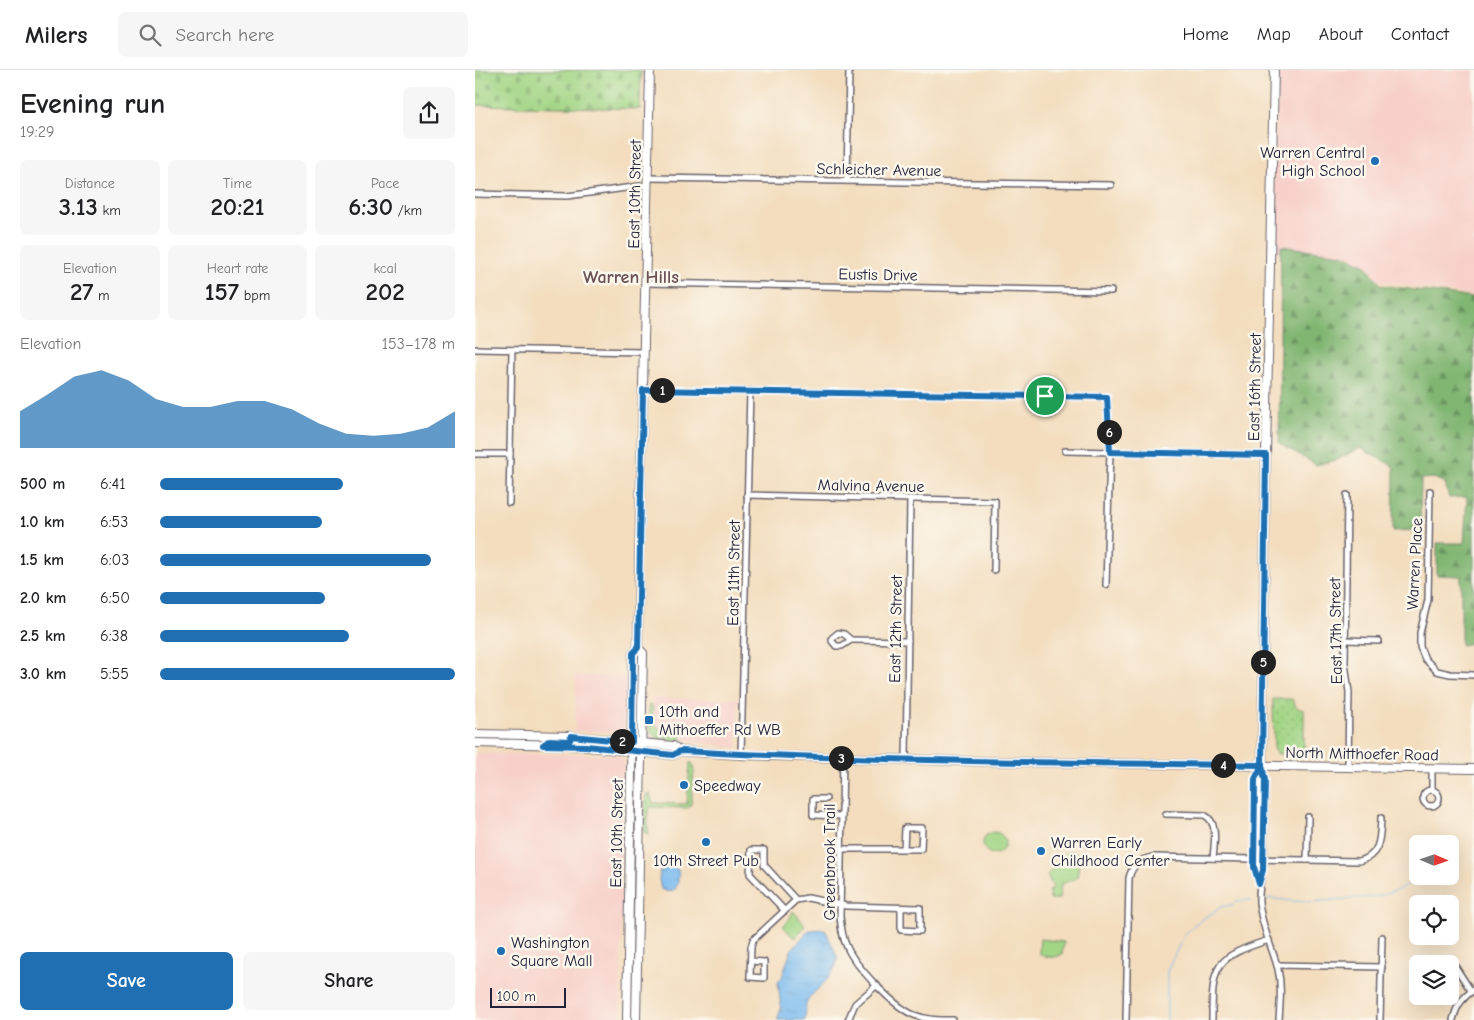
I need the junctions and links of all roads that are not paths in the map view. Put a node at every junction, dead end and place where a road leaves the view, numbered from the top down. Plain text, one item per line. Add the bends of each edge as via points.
1 (650, 70) edge
2 (849, 70) edge
3 (1274, 70) edge
4 (648, 181) junction
5 (847, 181) junction
6 (1111, 185) dead end
7 (475, 194) edge
8 (646, 283) junction
9 (1111, 291) dead end
10 (475, 349) edge
11 (512, 350) junction
12 (644, 352) junction
13 (643, 390) junction
14 (750, 391) junction
15 (1065, 451) dead end
16 (1110, 452) junction
17 (475, 454) edge
18 (510, 454) junction
19 (1266, 455) junction
20 (1430, 491) dead end
21 (1347, 494) dead end
22 (747, 495) junction
23 (910, 499) junction
24 (509, 503) dead end
25 (994, 570) dead end
26 (1106, 585) dead end
27 (851, 640) dead end
28 (1345, 640) junction
29 (1379, 640) dead end
30 (908, 641) junction
31 (638, 648) junction
32 (1474, 675) edge
33 (475, 734) edge
34 (571, 736) junction
35 (632, 742) junction
36 (641, 742) junction
37 (475, 743) edge
38 (543, 745) junction
39 (631, 751) junction
40 (680, 751) junction
41 (641, 752) junction
42 (741, 755) junction
43 (843, 758) junction
44 (906, 759) junction
45 (1262, 765) junction
46 (1347, 766) junction
47 (1432, 768) junction
48 (1474, 769) edge
49 (1432, 790) dead end
50 (825, 799) dead end
51 (1166, 814) dead end
52 (842, 816) junction
53 (1308, 816) dead end
54 (1381, 818) dead end
55 (842, 849) junction
56 (904, 849) junction
57 (1213, 858) junction
58 (1254, 859) junction
59 (1263, 859) junction
60 (1307, 860) junction
61 (1259, 884) junction
62 (795, 900) junction
63 (841, 905) junction
64 (901, 908) junction
65 (785, 911) junction
66 (1382, 937) dead end
67 (1269, 940) junction
68 (751, 961) dead end
69 (1277, 965) junction
70 (1381, 967) junction
71 (1459, 971) edge
72 (877, 985) junction
73 (1473, 991) edge
74 (921, 1019) edge
75 (627, 1020) edge
76 (636, 1020) edge
77 (848, 1020) edge
78 (953, 1020) edge
79 (1126, 1020) edge
80 (1212, 1020) edge
81 (1279, 1020) edge
82 (1380, 1020) edge
83 (1453, 1020) edge

1 - 4 main road, East 10th Street
2 - 5 street
3 - 19 main road, East 16th Street
4 - 5 street, Schleicher Avenue
4 - 7 street, Schleicher Avenue via 567,196
4 - 8 main road, East 10th Street
5 - 6 street, Schleicher Avenue
8 - 9 street, Eustis Drive
8 - 12 main road, East 10th Street
10 - 11 street
11 - 12 street
11 - 18 street
12 - 13 main road, East 10th Street
13 - 14 street
13 - 31 main road, East 10th Street
14 - 16 street via 1107,397
14 - 22 street, East 11th Street
15 - 16 street
16 - 19 street
16 - 26 street
17 - 18 street
18 - 24 street
19 - 45 main road, East 16th Street
20 - 32 street, Warren Place via 1428,600 1420,647 1432,667 1443,673
21 - 28 street, East 17th Street
22 - 23 street, Malvina Avenue
22 - 42 street, East 11th Street
23 - 25 street, Malvina Avenue via 995,501
23 - 30 street, East 12th Street
27 - 30 street
28 - 29 street
28 - 46 street, East 17th Street via 1349,692
30 - 44 street, East 12th Street
31 - 35 main road, East 10th Street via 633,653
31 - 36 main road, East 10th Street via 643,653
33 - 34 main road, North Mitthoefer Road
34 - 35 main road, North Mitthoefer Road
34 - 38 main road via 568,741 550,740
35 - 36 main road, North Mitthoefer Road
35 - 39 main road, East 10th Street
36 - 40 main road, North Mitthoefer Road via 673,746
36 - 41 main road, East 10th Street
37 - 38 main road, North Mitthoefer Road
38 - 39 main road, North Mitthoefer Road
39 - 41 main road, North Mitthoefer Road
39 - 75 main road, East 10th Street
40 - 41 main road, North Mitthoefer Road via 673,755
40 - 42 main road, North Mitthoefer Road
41 - 76 main road, East 10th Street
42 - 43 main road, North Mitthoefer Road
43 - 44 main road, North Mitthoefer Road
43 - 52 street, Greenbrook Trail
44 - 45 main road, North Mitthoefer Road
45 - 46 main road, North Mitthoefer Road
45 - 58 street via 1255,779
45 - 59 street via 1265,780
46 - 47 main road, North Mitthoefer Road
47 - 48 main road, North Mitthoefer Road
47 - 49 street
50 - 52 street via 813,799 813,815
51 - 57 street via 1210,817 1214,825
52 - 55 street, Greenbrook Trail
53 - 60 street
54 - 60 street via 1379,844 1367,858 1359,861
55 - 56 street
55 - 63 street, Greenbrook Trail
56 - 56 street via 921,850 922,828 905,828
57 - 58 street
57 - 79 street via 1145,858 1131,871
58 - 59 street
58 - 61 street
59 - 60 street
59 - 61 street
61 - 67 street via 1261,913
62 - 63 street via 810,898
62 - 65 street
62 - 65 street via 764,865 764,850 751,850 750,874
63 - 64 street
63 - 72 street, Greenbrook Trail via 846,946 857,964
64 - 64 street via 920,908 920,930 901,930
65 - 68 street via 753,940
66 - 70 street
67 - 69 street
67 - 80 street via 1237,950 1221,964 1212,986
69 - 70 street
69 - 81 street
70 - 82 street
71 - 73 street
72 - 74 street, Greenbrook Trail via 899,1006
72 - 77 street via 854,1006
73 - 83 street via 1461,1001
74 - 78 street

